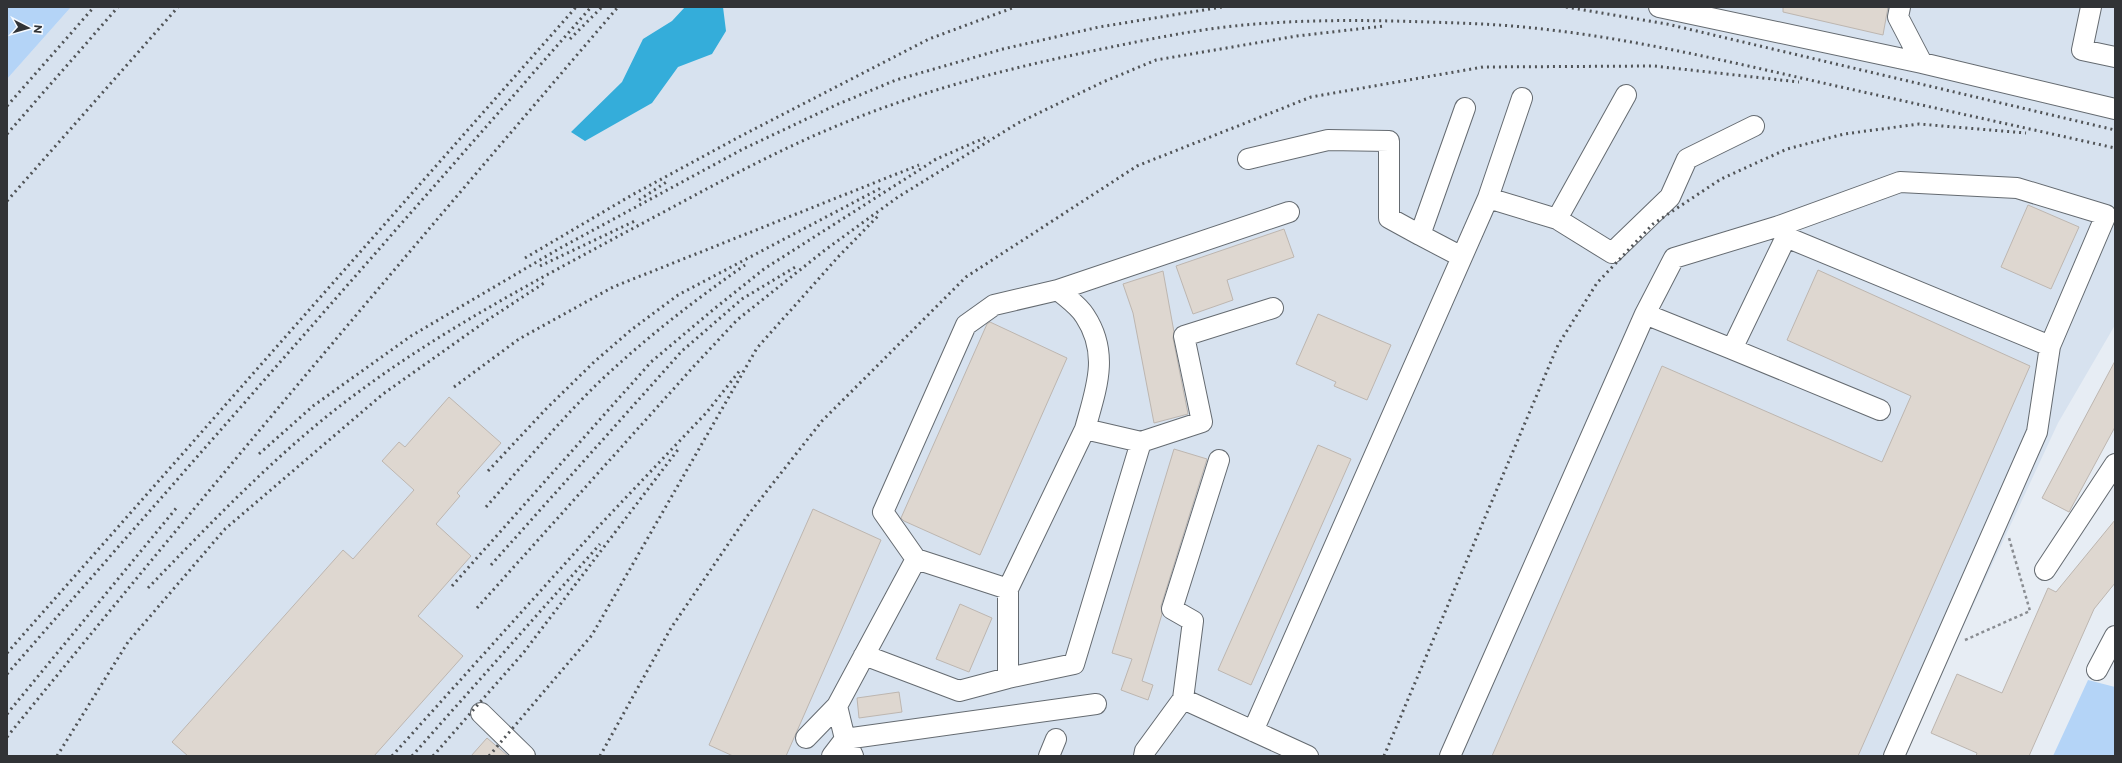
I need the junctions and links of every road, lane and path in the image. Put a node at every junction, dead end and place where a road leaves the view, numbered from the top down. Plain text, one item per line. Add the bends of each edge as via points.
1 (1659, 7) edge
2 (1900, 7) edge
3 (2091, 7) edge
4 (2115, 57) edge
5 (1922, 63) junction
6 (1626, 95) dead end
7 (1522, 98) dead end
8 (1465, 108) dead end
9 (2115, 109) edge
10 (1754, 126) dead end
11 (1248, 159) dead end
12 (1488, 198) junction
13 (1289, 212) dead end
14 (1557, 219) junction
15 (1783, 232) junction
16 (1420, 235) junction
17 (1462, 257) junction
18 (1058, 290) junction
19 (1273, 308) dead end
20 (1645, 314) junction
21 (2050, 346) junction
22 (1732, 349) junction
23 (1880, 410) dead end
24 (1085, 429) junction
25 (1141, 442) junction
26 (1219, 460) dead end
27 (2115, 464) edge
28 (2002, 512) junction
29 (916, 559) junction
30 (2045, 570) dead end
31 (1008, 589) junction
32 (2115, 636) edge
33 (1962, 647) dead end
34 (864, 655) junction
35 (2097, 670) dead end
36 (1008, 678) junction
37 (1183, 699) junction
38 (1096, 704) dead end
39 (837, 706) junction
40 (480, 713) dead end
41 (1253, 730) junction
42 (806, 738) dead end
43 (849, 747) edge
44 (1297, 754) edge
45 (525, 756) edge
46 (832, 756) edge
47 (1144, 756) edge
48 (1450, 756) edge
49 (1894, 756) edge

1 - 5 street
2 - 5 street via 1898,17
3 - 4 street via 2082,50
5 - 9 street
6 - 14 street
7 - 12 street
8 - 16 street
10 - 14 street via 1687,159 1670,197 1612,253
11 - 16 street via 1328,140 1389,141 1390,218
12 - 14 street
12 - 17 street
13 - 18 street
15 - 20 street via 1674,258
15 - 21 street
15 - 21 street via 1900,182 2017,188 2106,215
15 - 22 street
16 - 17 street
17 - 41 street
18 - 24 street via 1085,315 1099,345 1098,380
18 - 29 street via 994,305 966,325 883,512
19 - 25 street via 1184,336 1202,422
20 - 22 street
20 - 48 street
21 - 28 street via 2036,432
22 - 23 street
24 - 25 street
24 - 31 street
25 - 36 street via 1074,664
26 - 37 street via 1172,609 1193,621
27 - 30 street
28 - 33 path via 2030,611 1966,639
28 - 49 street
29 - 31 street
29 - 34 street
31 - 36 street
32 - 35 street
34 - 36 street via 959,691
34 - 39 street
37 - 41 street
37 - 47 street
38 - 43 street
39 - 42 street
39 - 43 street
40 - 45 street
41 - 44 street
43 - 46 street

